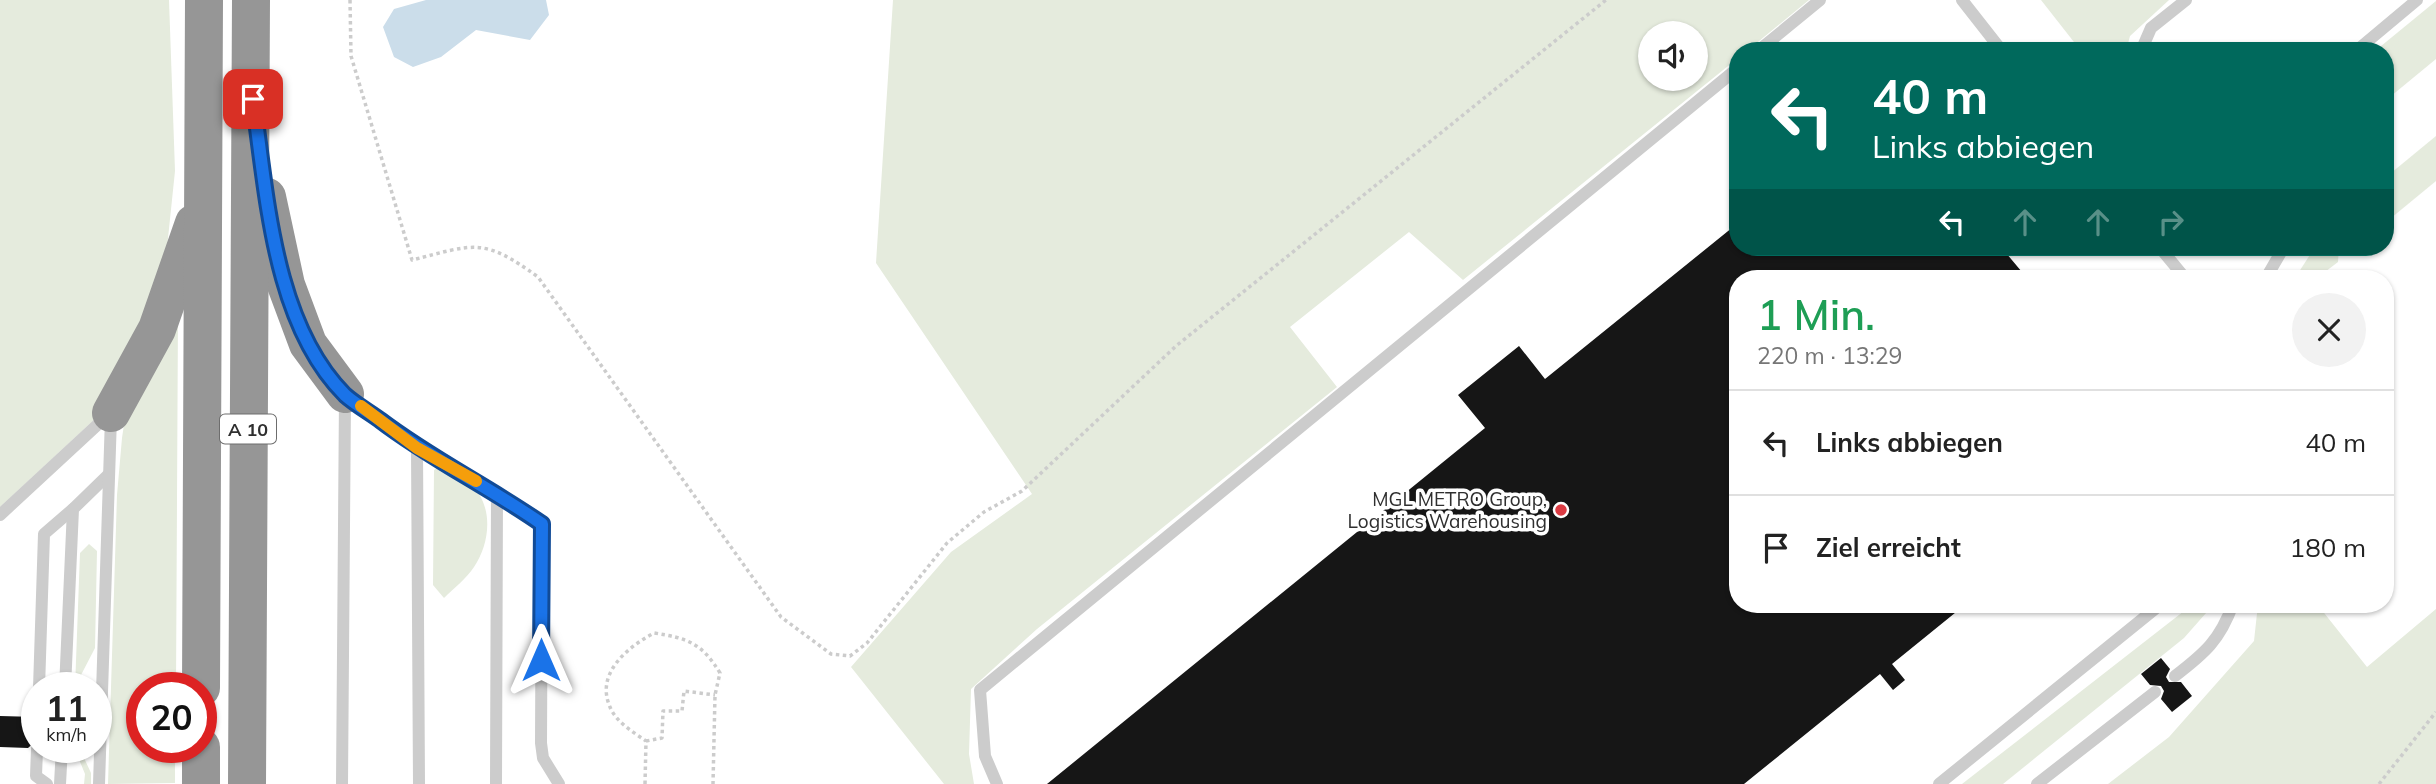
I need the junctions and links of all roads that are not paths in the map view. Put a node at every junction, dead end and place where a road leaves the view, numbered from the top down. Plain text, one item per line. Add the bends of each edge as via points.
1 (204, 0) edge
2 (251, 0) edge
3 (1820, 0) edge
4 (1962, 0) edge
5 (2186, 0) edge
6 (2417, 0) edge
7 (1769, 42) edge
8 (1996, 42) edge
9 (2145, 42) edge
10 (2367, 42) edge
11 (250, 73) junction
12 (1729, 75) edge
13 (204, 195) junction
14 (345, 394) junction
15 (111, 413) junction
16 (417, 448) junction
17 (108, 475) junction
18 (497, 493) junction
19 (73, 509) junction
20 (0, 515) edge
21 (2150, 613) edge
22 (2229, 613) edge
23 (40, 672) edge
24 (66, 672) edge
25 (201, 672) edge
26 (2175, 676) dead end
27 (2155, 692) dead end
28 (36, 763) edge
29 (61, 763) edge
30 (201, 763) edge
31 (47, 784) edge
32 (60, 784) edge
33 (99, 784) edge
34 (201, 784) edge
35 (247, 784) edge
36 (342, 784) edge
37 (419, 784) edge
38 (496, 784) edge
39 (559, 784) edge
40 (997, 784) edge
41 (1939, 784) edge
42 (2037, 784) edge

1 - 13 highway, A 10
2 - 11 highway, A 10
3 - 7 lane
4 - 8 lane
5 - 9 lane via 2151,28
6 - 10 lane
11 - 14 highway via 271,225 286,285 308,344
11 - 35 highway, A 10
12 - 40 lane via 980,690 985,756
13 - 15 highway via 157,329
13 - 25 highway, A 10
14 - 16 lane
14 - 36 lane
15 - 17 lane
15 - 20 lane
16 - 18 lane
16 - 37 lane
17 - 19 lane
17 - 33 lane
18 - 38 lane
18 - 39 lane via 542,524 541,743 543,758
19 - 23 lane via 44,534
19 - 24 lane
21 - 41 lane
22 - 26 lane via 2223,630 2206,652
27 - 42 lane
28 - 31 lane via 36,776
29 - 32 lane
30 - 34 highway

